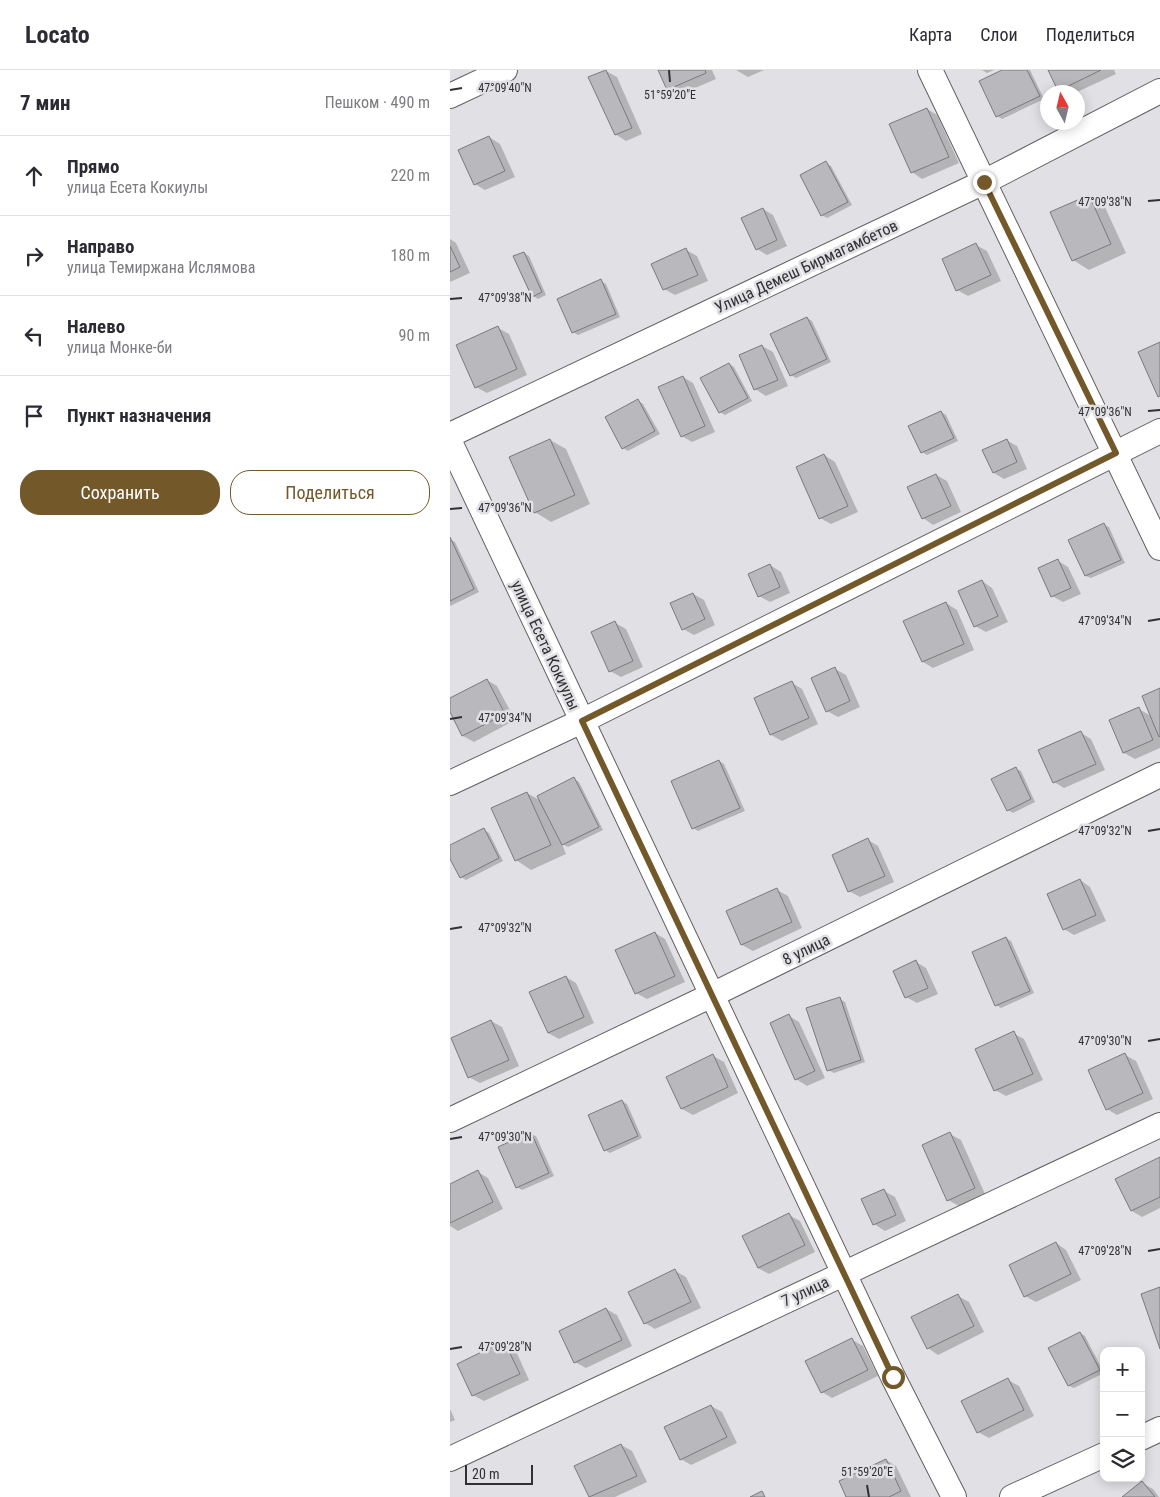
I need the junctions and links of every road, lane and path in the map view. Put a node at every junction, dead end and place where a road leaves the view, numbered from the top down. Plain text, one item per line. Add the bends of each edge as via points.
1 (505, 70) edge
2 (930, 70) edge
3 (1160, 91) edge
4 (450, 96) edge
5 (984, 182) junction
6 (1160, 431) edge
7 (450, 435) edge
8 (450, 442) edge
9 (1116, 453) junction
10 (1160, 548) edge
11 (582, 721) junction
12 (1160, 775) edge
13 (450, 783) edge
14 (712, 995) junction
15 (450, 1120) edge
16 (1160, 1124) edge
17 (844, 1273) junction
18 (1160, 1430) edge
19 (1143, 1437) edge
20 (1100, 1457) edge
21 (450, 1459) edge
22 (954, 1497) edge
23 (1012, 1497) edge

1 - 4 street
2 - 5 street
3 - 5 street, Улица Демеш Бирмагамбетов
5 - 7 street, Улица Демеш Бирмагамбетов
5 - 9 street
6 - 9 street
8 - 11 street, улица Есета Кокиулы
9 - 10 street
9 - 11 street
11 - 13 street
11 - 14 street, улица Есета Кокиулы
12 - 14 street, 8 улица
14 - 15 street, 8 улица
14 - 17 street, улица Есета Кокиулы
16 - 17 street, 7 улица
17 - 21 street, 7 улица
17 - 22 street, улица Есета Кокиулы
18 - 19 street
20 - 23 street

